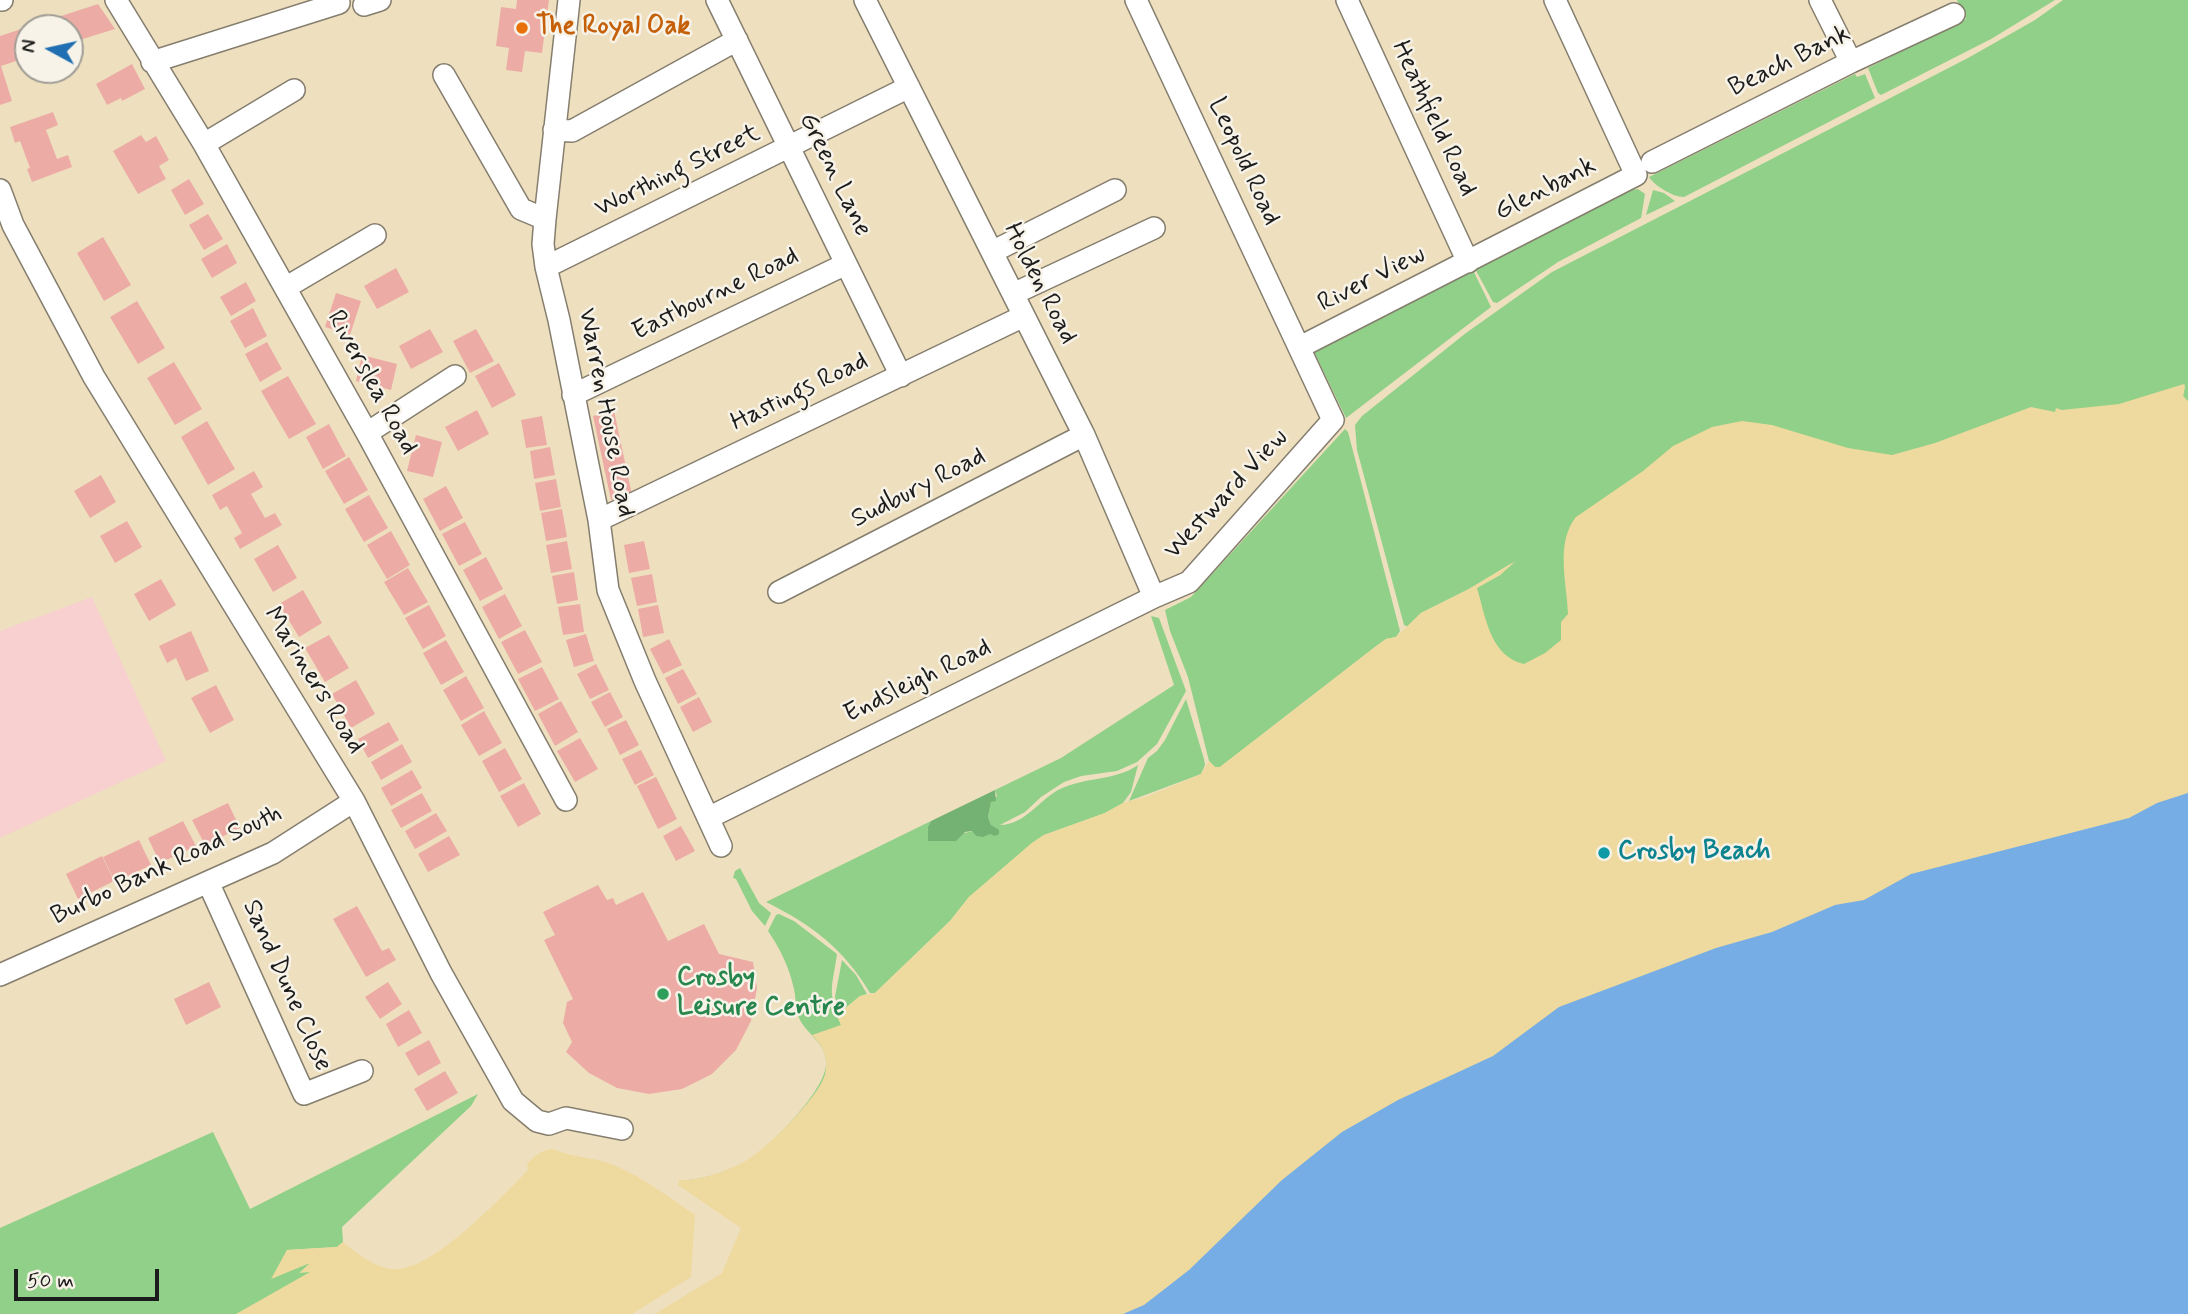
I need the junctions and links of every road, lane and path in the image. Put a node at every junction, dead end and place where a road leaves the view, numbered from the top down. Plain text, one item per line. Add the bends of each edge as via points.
1 (116, 0) edge
2 (569, 0) edge
3 (717, 0) edge
4 (865, 0) edge
5 (1136, 0) edge
6 (1348, 0) edge
7 (1555, 0) edge
8 (1819, 0) edge
9 (338, 3) dead end
10 (1954, 14) dead end
11 (737, 40) junction
12 (152, 62) junction
13 (1851, 62) junction
14 (444, 75) dead end
15 (909, 87) junction
16 (294, 90) dead end
17 (554, 130) junction
18 (204, 144) junction
19 (790, 148) junction
20 (1653, 162) dead end
21 (0, 190) edge
22 (1115, 191) dead end
23 (545, 219) junction
24 (1154, 228) dead end
25 (6, 229) edge
26 (375, 235) dead end
27 (992, 252) junction
28 (1468, 262) junction
29 (846, 264) junction
30 (546, 267) junction
31 (285, 288) junction
32 (1013, 294) junction
33 (1024, 316) junction
34 (1300, 347) junction
35 (455, 376) dead end
36 (901, 376) junction
37 (573, 395) junction
38 (1334, 420) joint
39 (367, 433) junction
40 (1084, 435) junction
41 (599, 520) junction
42 (779, 592) dead end
43 (1153, 597) junction
44 (566, 800) dead end
45 (354, 801) junction
46 (708, 818) junction
47 (721, 846) dead end
48 (208, 882) junction
49 (0, 975) edge
50 (362, 1071) dead end
51 (622, 1129) dead end

1 - 12 street, Riverslea Road
2 - 17 street, Warren House Road
3 - 11 street, Green Lane
4 - 15 street, Holden Road
5 - 34 street, Leopold Road
6 - 28 street, Heathfield Road
7 - 28 street, Glenbank via 1636,175
8 - 13 street
9 - 12 street
10 - 13 street, Beach Bank
11 - 17 street via 572,131
11 - 19 street, Green Lane
12 - 18 street, Riverslea Road
13 - 20 street, Beach Bank
14 - 23 street via 521,209
15 - 19 street, Worthing Street
15 - 27 street, Holden Road
16 - 18 street
17 - 23 street, Warren House Road
18 - 31 street, Riverslea Road
19 - 29 street, Green Lane
19 - 30 street, Worthing Street
21 - 25 street, Mariners Road
22 - 27 street
23 - 30 street, Warren House Road
24 - 32 street
25 - 45 street, Mariners Road
26 - 31 street
27 - 32 street, Holden Road
28 - 34 street, River View
29 - 36 street, Green Lane
29 - 37 street, Eastbourne Road
30 - 37 street, Warren House Road
31 - 39 street, Riverslea Road
32 - 33 street, Holden Road
33 - 36 street, Hastings Road
33 - 40 street, Holden Road
34 - 38 street, Leopold Road
35 - 39 street
36 - 41 street, Hastings Road
37 - 41 street, Warren House Road
38 - 43 street, Westward View via 1189,582
39 - 44 street, Riverslea Road
40 - 42 street, Sudbury Road
40 - 43 street, Holden Road
41 - 46 street, Warren House Road via 608,590
43 - 46 street, Endsleigh Road
45 - 48 street, Burbo Bank Road South via 274,853
45 - 51 street, Mariners Road via 441,973 513,1101 537,1121 549,1124 566,1118
46 - 47 street, Warren House Road
48 - 49 street, Burbo Bank Road South
48 - 50 street, Sand Dune Close via 304,1094

